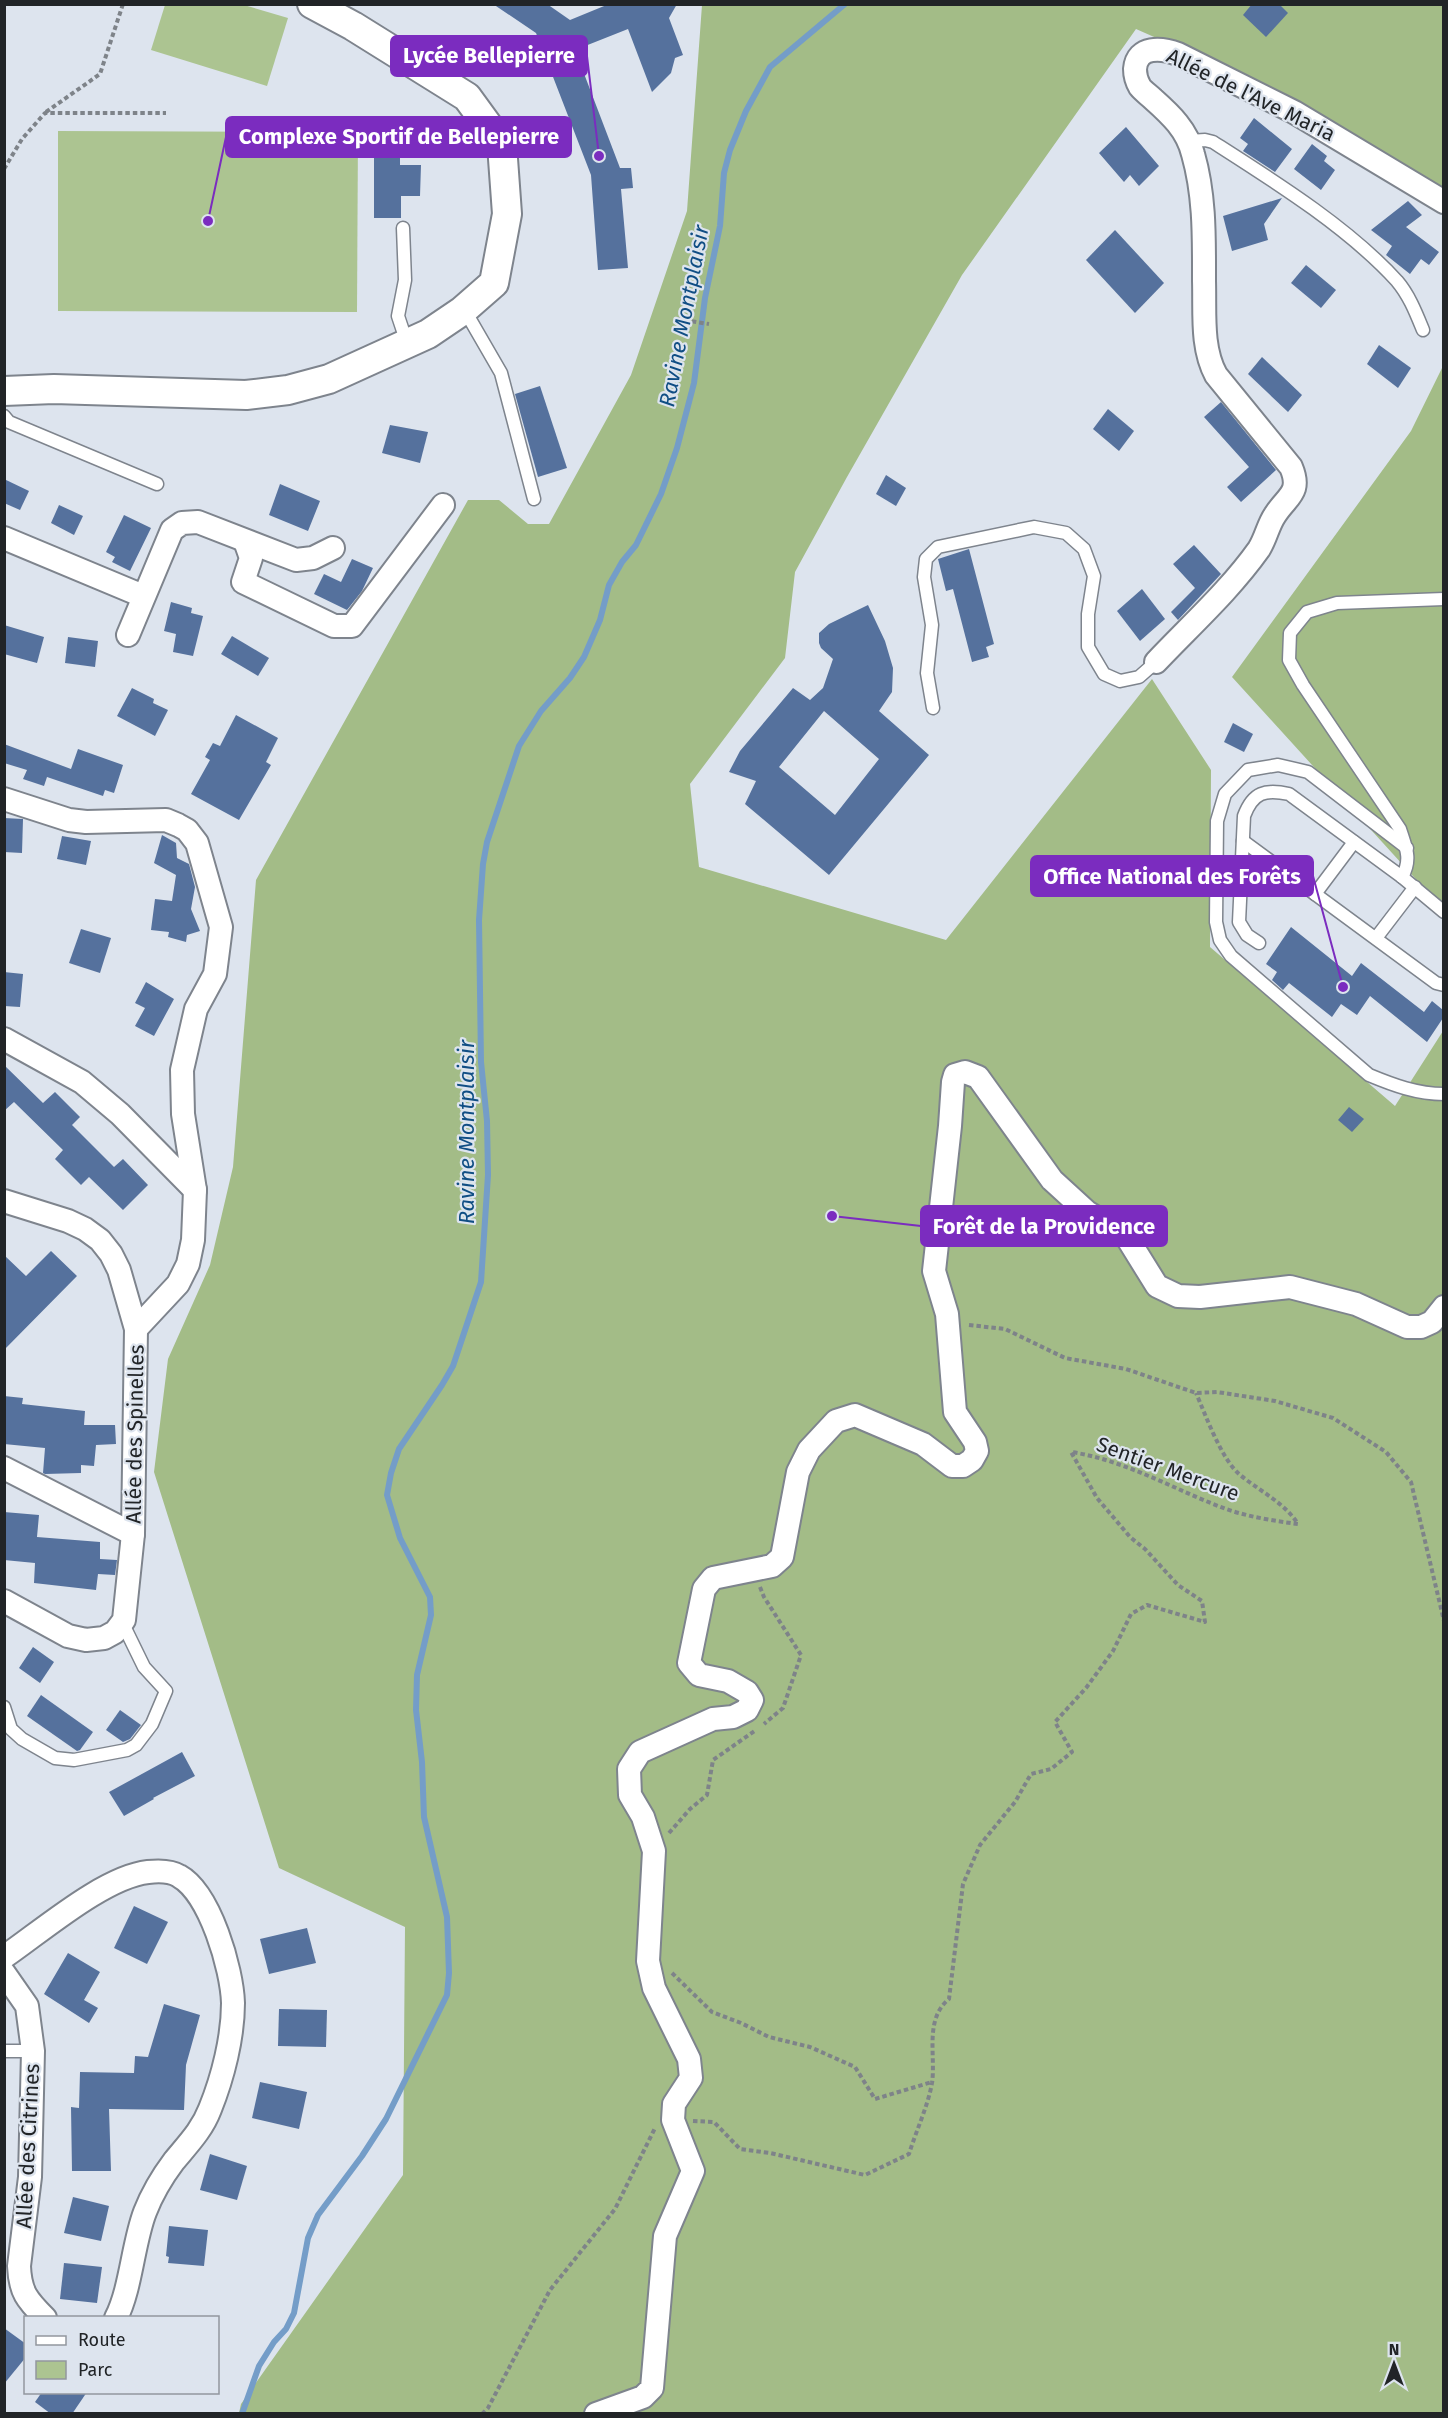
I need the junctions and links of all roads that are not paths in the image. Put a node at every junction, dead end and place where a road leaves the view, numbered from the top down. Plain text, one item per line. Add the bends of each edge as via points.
1 (312, 4) edge
2 (1189, 141) junction
3 (1443, 202) edge
4 (403, 228) dead end
5 (464, 309) junction
6 (1423, 330) dead end
7 (408, 344) junction
8 (4, 391) edge
9 (4, 416) edge
10 (157, 484) dead end
11 (534, 499) dead end
12 (443, 505) dead end
13 (4, 538) edge
14 (245, 541) junction
15 (333, 548) dead end
16 (143, 596) junction
17 (1443, 599) edge
18 (128, 636) dead end
19 (1156, 662) joint
20 (933, 708) dead end
21 (4, 799) edge
22 (1243, 841) junction
23 (1354, 842) junction
24 (1407, 848) junction
25 (1402, 877) junction
26 (1415, 887) junction
27 (1315, 894) junction
28 (1443, 912) edge
29 (1376, 938) junction
30 (1259, 943) dead end
31 (1443, 985) edge
32 (4, 1039) edge
33 (1443, 1094) edge
34 (195, 1190) junction
35 (4, 1201) edge
36 (1443, 1307) edge
37 (136, 1329) junction
38 (4, 1468) edge
39 (133, 1534) junction
40 (4, 1601) edge
41 (122, 1622) junction
42 (4, 1707) edge
43 (4, 1957) edge
44 (4, 1973) edge
45 (33, 2051) junction
46 (4, 2052) edge
47 (43, 2316) edge
48 (117, 2316) edge
49 (596, 2414) edge

1 - 5 street via 467,97 502,145 507,214 494,283
2 - 3 street, Allée de l'Ave Maria via 1180,126 1139,86 1136,63 1142,54 1164,49 1178,54 1294,112
2 - 6 lane via 1213,142 1326,219 1398,282
2 - 19 street, Allée de l'Ave Maria via 1201,184 1204,217 1209,363 1291,467 1296,479 1293,492 1274,516 1261,546 1243,571
4 - 7 lane via 405,280 398,316
5 - 7 street
5 - 11 lane via 501,373
7 - 8 street via 329,379 288,390 246,395
9 - 10 lane via 9,422
12 - 14 street via 352,626 334,626 243,582 251,558
13 - 16 street
14 - 15 street via 296,560 312,558
14 - 16 street via 198,522 182,523 172,530
16 - 18 street
17 - 24 lane via 1337,603 1307,612 1290,633 1289,660 1400,829
19 - 20 lane via 1139,677 1120,681 1104,674 1088,647 1094,576 1084,549 1066,533 1034,527 938,547 926,558 924,577 932,625 927,674
21 - 34 street, Allée des Spinelles via 86,822 166,820 187,830 197,843 221,927 215,974 196,1009 182,1070 183,1114
22 - 23 lane via 1249,803 1260,793 1273,791 1288,794
22 - 27 lane
22 - 30 lane via 1239,922 1247,935
23 - 25 lane
23 - 27 lane
24 - 25 lane via 1409,865
24 - 33 lane via 1308,772 1278,765 1248,770 1225,794 1217,822 1216,922 1220,940 1231,956 1369,1075 1395,1086
25 - 26 lane
26 - 28 lane
26 - 29 lane
27 - 29 lane
29 - 31 lane
32 - 34 street via 82,1082 120,1114
34 - 37 street, Allée des Spinelles via 188,1264 178,1284
35 - 37 street via 68,1221 100,1240 119,1270
36 - 49 street via 1432,1322 1407,1327 1356,1305 1290,1287 1200,1297 1178,1296 1157,1286 1126,1236 1087,1212 1052,1180 978,1077 965,1072 956,1075 934,1271 947,1314 954,1412 977,1451 963,1466 952,1466 923,1444 855,1416 836,1421 809,1449 798,1472 782,1557 772,1566 713,1578 704,1589 689,1663 699,1675 728,1681 747,1692 752,1700 747,1710 733,1717 713,1719 640,1752 629,1769 630,1795 643,1816 654,1851 648,1961 654,1988 689,2059 691,2078 675,2104 673,2120 693,2171 666,2236 652,2388 643,2397
37 - 39 street, Allée des Spinelles
38 - 39 street
39 - 41 street, Allée des Spinelles
40 - 41 street via 68,1635 86,1640 104,1638
41 - 42 lane via 144,1667 166,1691 152,1724 136,1745 74,1760 55,1758 11,1729
43 - 48 street via 107,1885 149,1871 179,1876 190,1886 206,1909 230,1971 230,2037 213,2102 198,2133 157,2186 144,2214
44 - 45 street, Allée des Citrines via 27,2007
45 - 46 lane
45 - 47 street, Allée des Citrines via 30,2177 19,2266 27,2300

